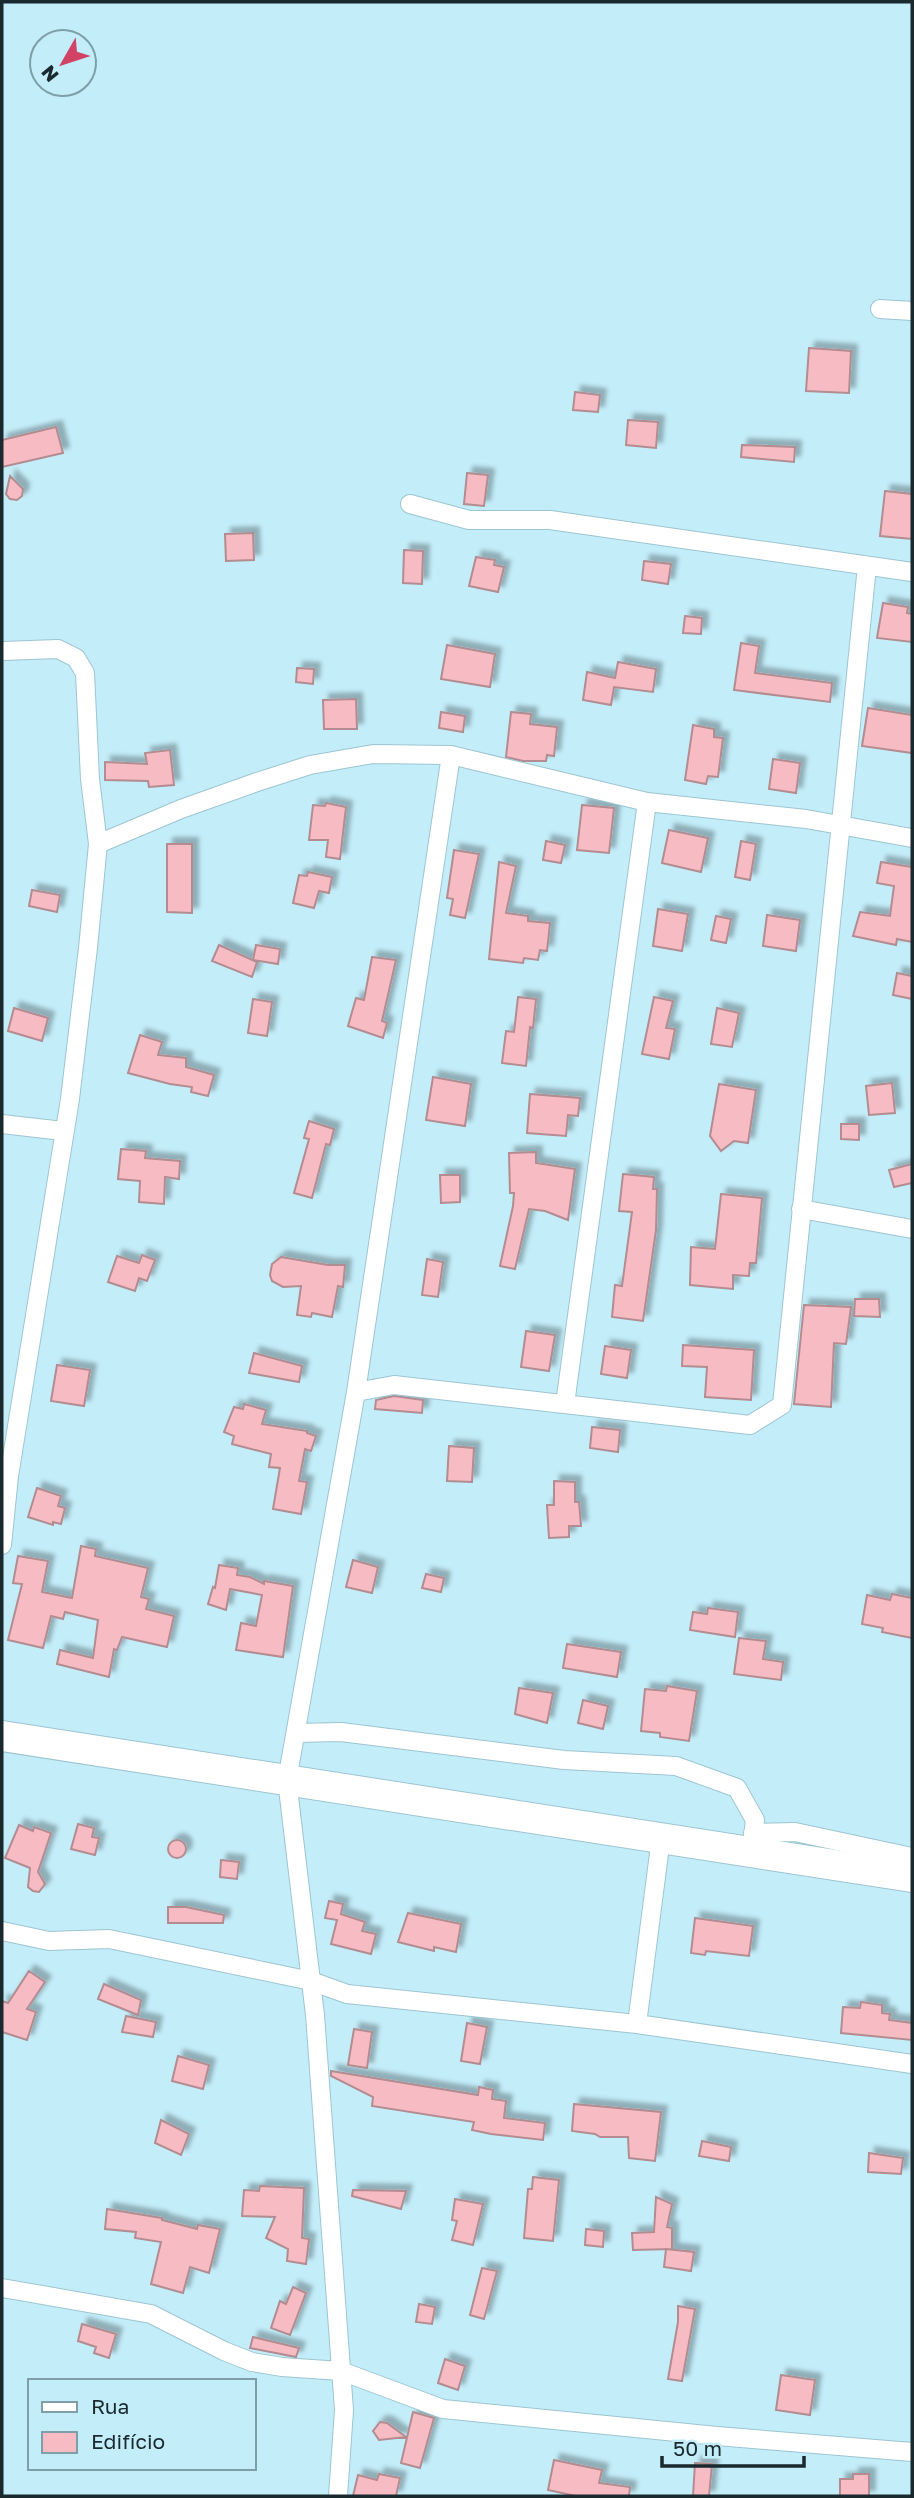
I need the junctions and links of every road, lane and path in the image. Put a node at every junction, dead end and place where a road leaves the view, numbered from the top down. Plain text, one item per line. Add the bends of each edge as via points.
1 (880, 309) dead end
2 (912, 311) edge
3 (410, 504) dead end
4 (867, 566) junction
5 (912, 572) edge
6 (2, 651) edge
7 (451, 755) junction
8 (647, 802) junction
9 (839, 825) junction
10 (912, 838) edge
11 (98, 844) junction
12 (2, 1124) edge
13 (63, 1131) junction
14 (801, 1209) junction
15 (912, 1228) edge
16 (356, 1392) junction
17 (565, 1404) junction
18 (2, 1543) edge
19 (296, 1733) junction
20 (2, 1736) edge
21 (287, 1780) junction
22 (661, 1838) junction
23 (752, 1843) junction
24 (912, 1857) edge
25 (912, 1877) edge
26 (2, 1931) edge
27 (311, 1981) junction
28 (637, 2024) junction
29 (912, 2064) edge
30 (2, 2288) edge
31 (341, 2371) junction
32 (912, 2452) edge
33 (338, 2496) edge

1 - 2 street
3 - 4 street via 469,520 550,520
4 - 5 street
4 - 9 street
6 - 11 street via 58,649 76,658 85,673
7 - 8 street
7 - 11 street via 373,754 310,765 181,809
7 - 16 street
8 - 9 street
8 - 17 street
9 - 10 street
9 - 14 street
11 - 13 street via 80,1031
12 - 13 street
13 - 18 street
14 - 15 street
14 - 17 street via 782,1405 750,1425
16 - 17 street via 394,1385
16 - 19 street
19 - 21 street
19 - 23 street via 341,1732 564,1760 676,1766 737,1788 755,1820
20 - 21 highway
21 - 22 highway
21 - 27 street
22 - 23 highway
22 - 28 street
23 - 24 street via 795,1832
23 - 25 highway
26 - 27 street via 49,1941 109,1939
27 - 28 street via 347,1994
27 - 31 street
28 - 29 street
30 - 31 street via 151,2314 252,2362
31 - 32 street via 443,2409
31 - 33 street via 344,2410

